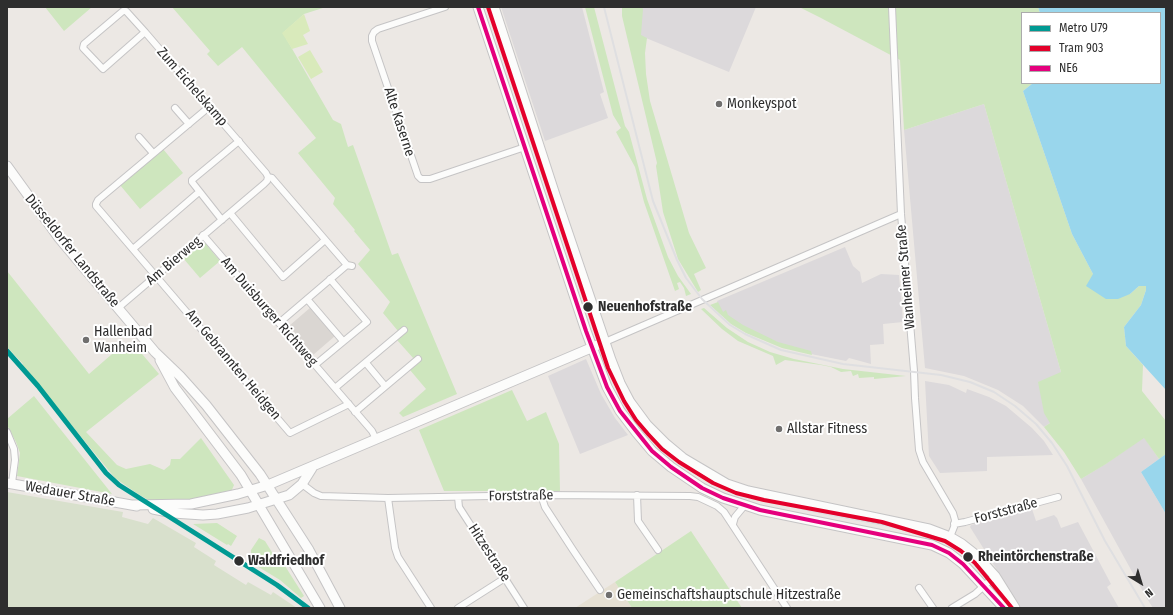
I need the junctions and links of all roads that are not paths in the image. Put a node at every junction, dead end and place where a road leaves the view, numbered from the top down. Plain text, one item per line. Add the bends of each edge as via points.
1 (445, 7) edge
2 (478, 7) edge
3 (494, 7) edge
4 (892, 7) edge
5 (145, 32) junction
6 (209, 107) junction
7 (175, 108) dead end
8 (189, 124) junction
9 (139, 137) dead end
10 (239, 141) junction
11 (525, 147) junction
12 (153, 153) junction
13 (7, 166) edge
14 (268, 177) junction
15 (199, 192) junction
16 (230, 213) junction
17 (901, 214) junction
18 (222, 220) junction
19 (203, 236) junction
20 (326, 240) junction
21 (133, 249) junction
22 (156, 276) junction
23 (330, 279) junction
24 (307, 299) junction
25 (118, 308) junction
26 (279, 323) junction
27 (404, 330) dead end
28 (343, 342) junction
29 (605, 342) junction
30 (591, 347) junction
31 (156, 352) junction
32 (418, 358) dead end
33 (366, 363) junction
34 (315, 365) junction
35 (386, 386) junction
36 (335, 388) junction
37 (349, 404) junction
38 (355, 412) junction
39 (7, 432) edge
40 (376, 439) junction
41 (312, 468) junction
42 (295, 474) junction
43 (9, 483) edge
44 (302, 484) junction
45 (268, 485) junction
46 (251, 490) junction
47 (541, 495) junction
48 (638, 495) junction
49 (458, 497) junction
50 (1058, 497) dead end
51 (388, 498) junction
52 (278, 499) junction
53 (132, 505) junction
54 (260, 505) junction
55 (745, 505) junction
56 (733, 524) junction
57 (954, 524) junction
58 (950, 537) junction
59 (658, 550) dead end
60 (995, 576) junction
61 (505, 578) junction
62 (984, 586) junction
63 (919, 588) dead end
64 (600, 590) dead end
65 (320, 608) edge
66 (340, 608) edge
67 (431, 608) edge
68 (458, 608) edge
69 (524, 608) edge
70 (788, 608) edge
71 (933, 608) edge
72 (952, 608) edge
73 (1004, 608) edge
74 (1015, 608) edge

1 - 11 street, Alte Kaserne via 378,29 372,36 418,176 421,179 430,179
2 - 11 street
3 - 29 street
4 - 17 street, Wanheimer Straße
5 - 5 street, Zum Eichelskamp via 103,68 83,48 84,44 124,10
5 - 6 street, Zum Eichelskamp
6 - 8 street, Am Gebrannten Heidgen
6 - 10 street, Zum Eichelskamp
7 - 8 street
8 - 12 street, Am Gebrannten Heidgen
9 - 12 street
10 - 14 street, Zum Eichelskamp
10 - 15 street via 192,180
11 - 30 street
12 - 21 street, Am Gebrannten Heidgen via 96,204
13 - 25 street, Düsseldorfer Landstraße via 59,238
14 - 16 street, Am Bierweg via 264,184
14 - 20 street, Zum Eichelskamp via 272,178
15 - 18 street
15 - 21 street
16 - 18 street, Am Bierweg
16 - 20 street via 283,277
17 - 29 street
17 - 57 street, Wanheimer Straße via 919,450 923,462 953,513
18 - 19 street, Am Bierweg
19 - 22 street, Am Bierweg
19 - 26 street, Am Duisburger Richtweg
20 - 23 street, Zum Eichelskamp via 350,266
21 - 22 street, Am Gebrannten Heidgen
22 - 25 street, Am Bierweg
22 - 37 street, Am Gebrannten Heidgen via 290,433
23 - 24 street, Zum Eichelskamp
23 - 28 street via 368,322
24 - 26 street, Zum Eichelskamp
24 - 28 street
25 - 31 street, Düsseldorfer Landstraße
26 - 34 street, Am Duisburger Richtweg
27 - 33 street
28 - 34 street
29 - 30 street
29 - 58 street via 620,383 647,425 683,458 727,484 748,491 929,529
30 - 40 street
30 - 55 street via 606,387 620,411 652,452 702,488
31 - 45 street, Düsseldorfer Landstraße via 206,405
31 - 46 street, Düsseldorfer Landstraße via 175,388
32 - 35 street
33 - 35 street
33 - 36 street
34 - 36 street, Am Duisburger Richtweg
35 - 38 street
36 - 37 street, Am Duisburger Richtweg
37 - 38 street, Am Duisburger Richtweg
38 - 40 street, Am Duisburger Richtweg
39 - 43 street via 14,449 15,460
40 - 41 street
41 - 42 street
41 - 44 street
42 - 44 street
42 - 45 street
43 - 53 street, Wedauer Straße
44 - 51 street, Forststraße via 321,496
44 - 52 street via 289,495
45 - 46 street
45 - 52 street, Düsseldorfer Landstraße
46 - 53 street, Wedauer Straße via 191,504
46 - 54 street, Düsseldorfer Landstraße
47 - 48 street, Forststraße
47 - 49 street, Forststraße
47 - 64 street via 549,513
48 - 56 street, Forststraße via 698,497 717,506
48 - 59 street via 638,522
49 - 51 street, Forststraße
49 - 61 street, Hitzestraße via 459,507
50 - 57 street, Forststraße
51 - 67 street via 398,557
52 - 54 street, Wedauer Straße
52 - 66 street, Düsseldorfer Landstraße
53 - 54 street, Wedauer Straße via 172,513 203,515
54 - 65 street, Düsseldorfer Landstraße
55 - 56 street via 735,517
55 - 62 street via 932,545 949,553 963,564
56 - 70 street, Forststraße
57 - 58 street
58 - 60 street via 976,555
60 - 62 street
60 - 74 street
61 - 68 street
61 - 69 street, Hitzestraße
62 - 72 street
62 - 73 street
63 - 71 street

